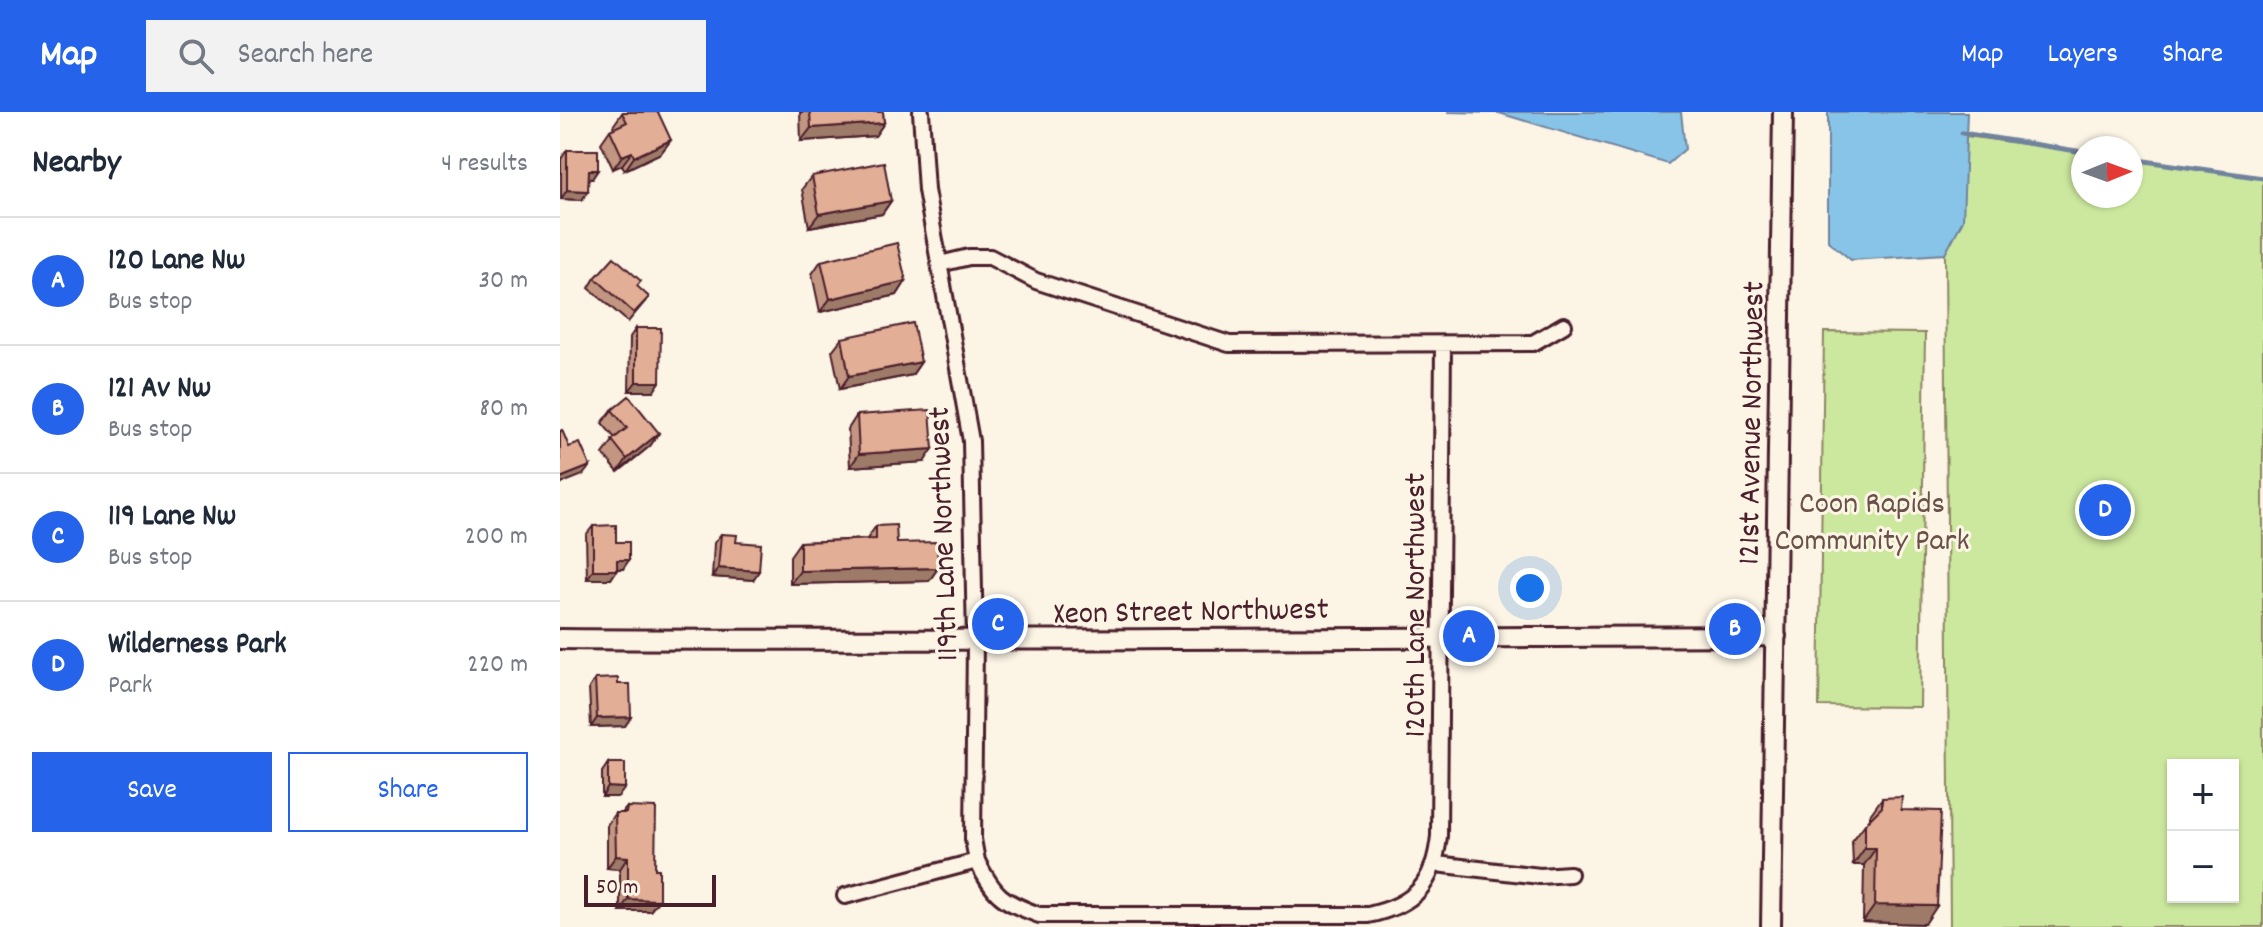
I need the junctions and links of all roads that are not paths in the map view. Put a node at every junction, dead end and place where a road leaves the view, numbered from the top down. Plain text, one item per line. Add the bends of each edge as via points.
1 (921, 112) edge
2 (1783, 112) edge
3 (940, 264) junction
4 (1564, 325) dead end
5 (1443, 345) junction
6 (1442, 635) junction
7 (1776, 636) junction
8 (560, 639) edge
9 (975, 642) junction
10 (977, 861) junction
11 (1436, 864) junction
12 (1570, 874) dead end
13 (845, 896) dead end
14 (1771, 927) edge

1 - 3 street, 119th Lane Northwest via 926,190
2 - 7 street, 121st Avenue Northwest
3 - 5 street via 990,257 1036,281 1229,344
3 - 9 street, 119th Lane Northwest via 971,441
4 - 5 street via 1533,343
5 - 6 street, 120th Lane Northwest
6 - 7 street, Xeon Street Northwest
6 - 9 street, Xeon Street Northwest
6 - 11 street, 120th Lane Northwest
7 - 14 street, 121st Avenue Northwest
8 - 9 street, Xeon Street Northwest
9 - 10 street, 119th Lane Northwest
10 - 11 street via 992,891 1014,906 1051,916 1368,915 1410,899
10 - 13 street
11 - 12 street via 1540,876

